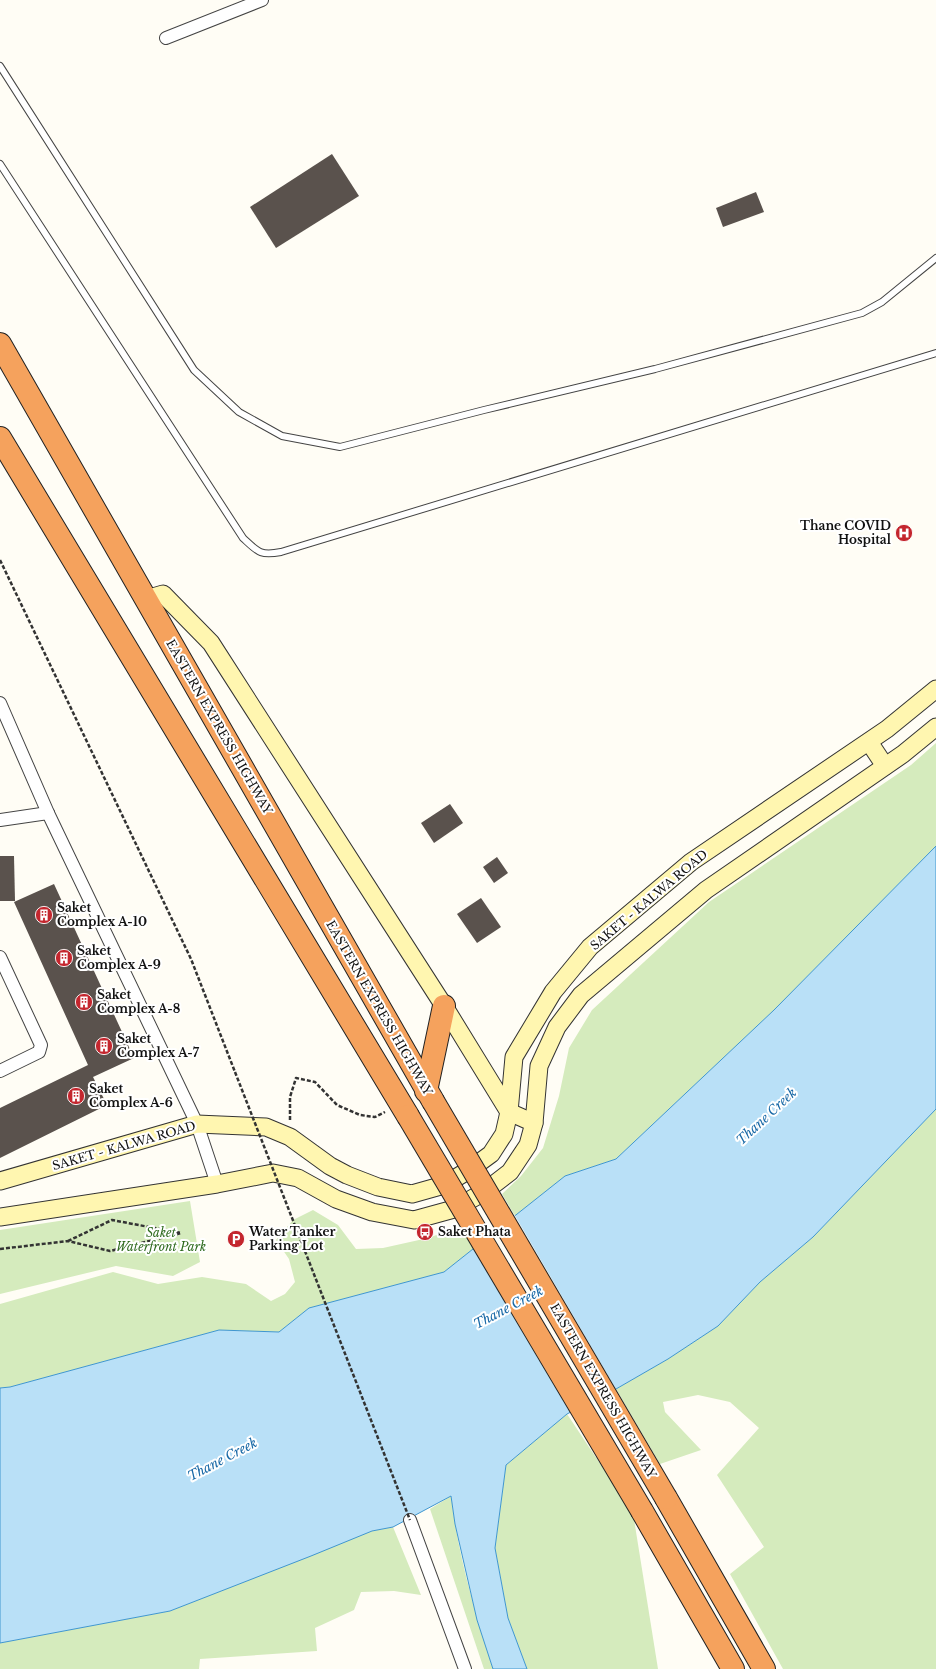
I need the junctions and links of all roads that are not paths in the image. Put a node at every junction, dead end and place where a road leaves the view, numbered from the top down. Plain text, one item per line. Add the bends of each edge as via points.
1 (262, 0) edge
2 (166, 38) dead end
3 (0, 66) edge
4 (0, 164) edge
5 (936, 258) edge
6 (0, 344) edge
7 (936, 353) edge
8 (0, 438) edge
9 (146, 599) junction
10 (936, 689) edge
11 (0, 704) edge
12 (936, 727) edge
13 (868, 742) junction
14 (885, 766) junction
15 (48, 814) junction
16 (0, 820) edge
17 (0, 957) edge
18 (444, 1006) junction
19 (539, 1016) junction
20 (557, 1027) junction
21 (0, 1071) edge
22 (430, 1096) junction
23 (510, 1112) junction
24 (534, 1123) junction
25 (197, 1124) junction
26 (0, 1181) edge
27 (217, 1184) junction
28 (0, 1217) edge
29 (410, 1520) road end
30 (465, 1669) edge
31 (733, 1669) edge
32 (764, 1669) edge

1 - 2 street
3 - 5 lane via 194,370 239,412 282,436 340,447 654,370 862,313 882,302
4 - 7 lane via 243,538 255,550 267,555 304,546
6 - 9 highway, EASTERN EXPRESS HIGHWAY
8 - 31 highway, bridge via 405,1111
9 - 18 main road via 163,594 211,643
9 - 22 highway, EASTERN EXPRESS HIGHWAY
10 - 13 main road, SAKET - KALWA ROAD
11 - 15 street
12 - 14 main road
13 - 14 main road
13 - 19 main road, SAKET - KALWA ROAD via 691,862 590,947 553,992
14 - 20 main road via 706,890 581,994
15 - 16 street
15 - 25 street
17 - 21 street via 41,1045 39,1052
18 - 22 highway
18 - 23 main road
19 - 20 main road
19 - 23 main road, SAKET - KALWA ROAD via 514,1057
20 - 24 main road via 539,1066
22 - 32 highway, EASTERN EXPRESS HIGHWAY, bridge
23 - 24 main road
23 - 25 main road, SAKET - KALWA ROAD via 504,1134 491,1154 444,1184 412,1194 378,1187 347,1175 290,1137 266,1127
24 - 27 main road via 528,1145 510,1172 484,1192 454,1208 414,1220 372,1212 336,1199 298,1178 273,1173
25 - 26 main road, SAKET - KALWA ROAD
25 - 27 street
27 - 28 main road
29 - 30 street

